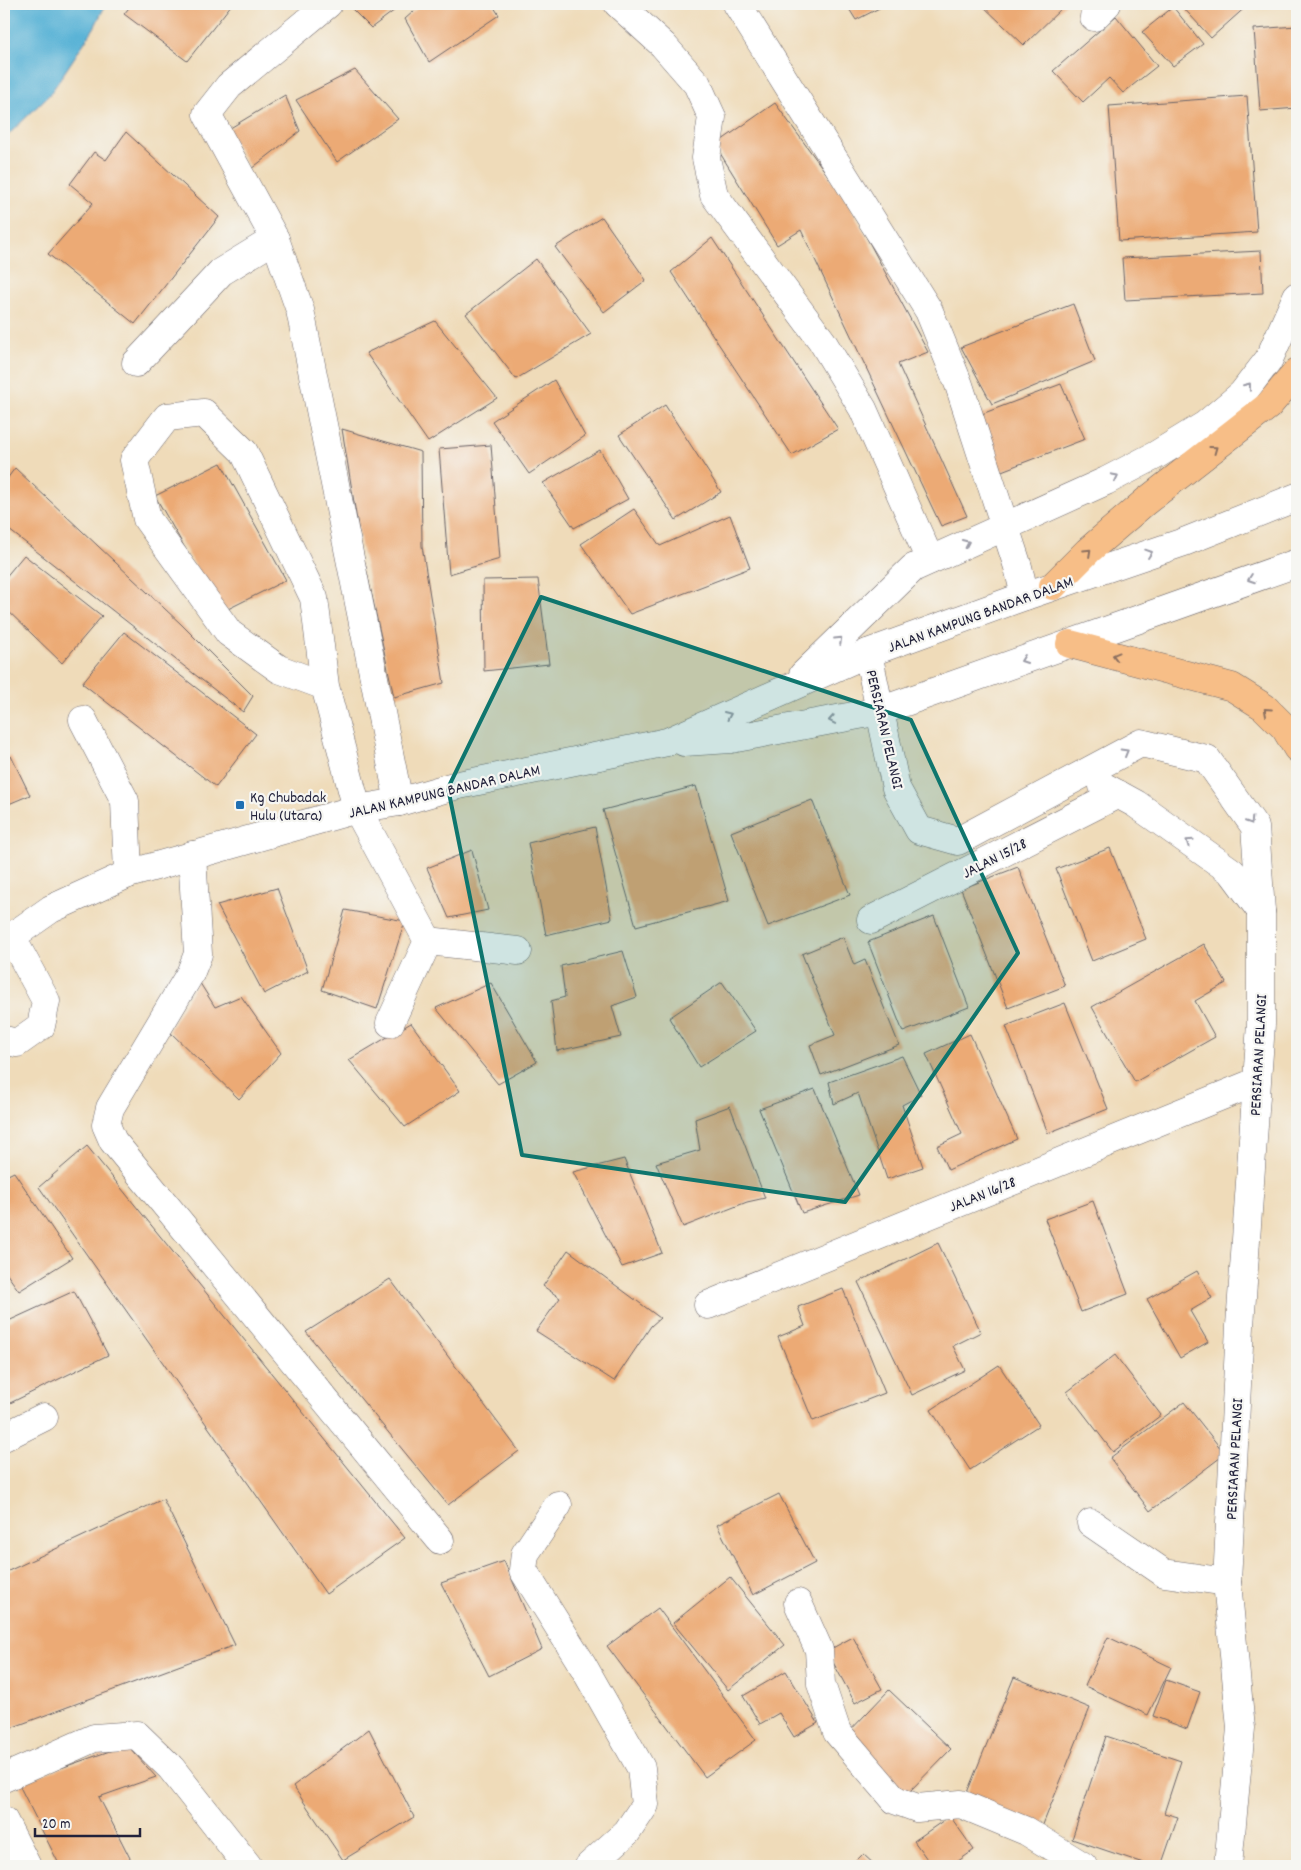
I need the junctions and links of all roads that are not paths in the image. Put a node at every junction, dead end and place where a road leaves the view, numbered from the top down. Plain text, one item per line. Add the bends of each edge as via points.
1 (328, 4) edge
2 (618, 4) edge
3 (737, 4) edge
4 (276, 239) junction
5 (1297, 296) edge
6 (136, 363) dead end
7 (1297, 372) edge
8 (1297, 497) edge
9 (1004, 526) junction
10 (930, 560) junction
11 (1297, 563) edge
12 (1053, 586) junction
13 (1025, 596) junction
14 (1070, 644) junction
15 (868, 653) junction
16 (325, 686) junction
17 (791, 686) junction
18 (880, 712) junction
19 (83, 720) dead end
20 (667, 742) junction
21 (1297, 748) edge
22 (1082, 776) junction
23 (1118, 794) junction
24 (399, 802) junction
25 (357, 809) junction
26 (192, 855) junction
27 (128, 874) junction
28 (1260, 911) junction
29 (871, 920) dead end
30 (7, 939) edge
31 (428, 941) junction
32 (518, 951) dead end
33 (390, 1023) dead end
34 (4, 1040) edge
35 (1256, 1082) junction
36 (708, 1305) dead end
37 (44, 1416) dead end
38 (4, 1437) edge
39 (558, 1505) dead end
40 (1091, 1523) dead end
41 (440, 1540) dead end
42 (1227, 1582) junction
43 (798, 1603) dead end
44 (4, 1778) edge
45 (4, 1821) edge
46 (27, 1866) edge
47 (248, 1866) edge
48 (589, 1866) edge
49 (1083, 1866) edge
50 (1228, 1866) edge

1 - 4 street via 229,86 207,114
2 - 10 street via 663,45 696,84 712,117 706,158 714,195 822,341 864,409
3 - 9 street via 929,311 959,385
4 - 6 street via 221,272
4 - 24 street via 300,310
9 -> 5 street via 1106,481 1205,425 1242,394 1270,359
12 -> 7 highway via 1145,502 1268,406
12 -> 8 street, JALAN KAMPUNG BANDAR DALAM via 1184,542
10 -> 9 street
9 - 13 street
17 -> 10 street via 913,568
11 -> 14 street, JALAN KAMPUNG BANDAR DALAM
12 - 13 street, JALAN KAMPUNG BANDAR DALAM
13 - 15 street, JALAN KAMPUNG BANDAR DALAM
14 -> 18 street, JALAN KAMPUNG BANDAR DALAM
21 -> 14 highway via 1285,728 1264,707 1232,687
15 - 17 street, JALAN KAMPUNG BANDAR DALAM
15 - 18 street, PERSIARAN PELANGI
16 - 16 street via 280,669 229,633 147,519 134,460 167,417 204,414 244,452 314,598
16 - 25 street
20 -> 17 street, JALAN KAMPUNG BANDAR DALAM
18 -> 20 street, JALAN KAMPUNG BANDAR DALAM via 731,739
18 - 22 street, PERSIARAN PELANGI via 896,788 919,830 958,841
19 - 27 street via 125,801
20 - 24 street, JALAN KAMPUNG BANDAR DALAM via 454,786
22 - 23 street
22 -> 28 street, PERSIARAN PELANGI via 1141,743 1207,759 1255,826
28 -> 23 street via 1232,872
23 - 29 street, JALAN 15/28
24 - 25 street, JALAN KAMPUNG BANDAR DALAM
25 - 26 street, JALAN KAMPUNG BANDAR DALAM
25 - 31 street
26 - 27 street, JALAN KAMPUNG BANDAR DALAM
26 - 41 street via 198,954 190,974 110,1108 106,1125 113,1141
27 - 30 street, JALAN KAMPUNG BANDAR DALAM via 50,909
28 - 35 street, PERSIARAN PELANGI via 1261,1024
30 - 34 street via 46,1001 41,1026 17,1043
31 - 32 street
31 - 33 street
35 - 36 street, JALAN 16/28
35 - 42 street, PERSIARAN PELANGI
37 - 38 street
39 - 48 street via 525,1554 523,1570 582,1664 641,1768 645,1805 627,1832
40 - 42 street via 1164,1573
42 - 50 street, PERSIARAN PELANGI via 1241,1728
43 - 49 street via 819,1650 821,1684 837,1732 895,1800 917,1808 961,1804 1026,1832
44 - 47 street via 94,1738 137,1735 170,1768
45 - 46 street

